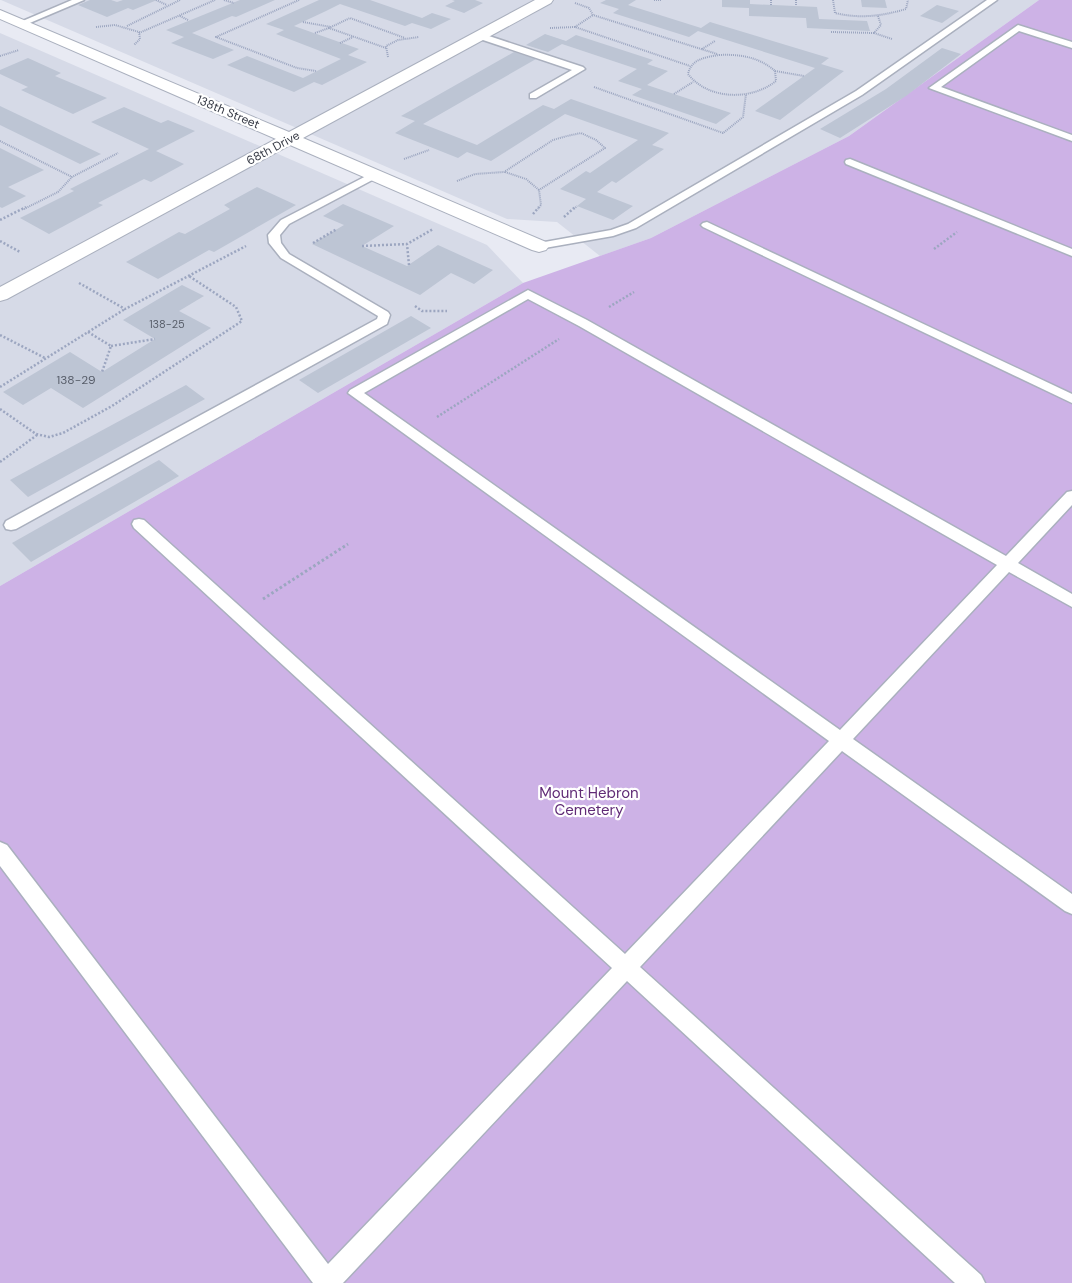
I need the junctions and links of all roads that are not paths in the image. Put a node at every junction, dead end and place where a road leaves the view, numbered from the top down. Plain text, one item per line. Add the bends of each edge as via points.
1 (80, 0) edge
2 (546, 0) edge
3 (993, 0) edge
4 (0, 14) edge
5 (22, 23) junction
6 (480, 36) junction
7 (1072, 45) edge
8 (533, 96) dead end
9 (290, 138) junction
10 (1072, 138) edge
11 (850, 162) dead end
12 (374, 175) junction
13 (707, 225) dead end
14 (539, 246) joint
15 (1072, 252) edge
16 (0, 295) edge
17 (1072, 400) edge
18 (1072, 496) edge
19 (139, 524) dead end
20 (11, 525) dead end
21 (1008, 563) junction
22 (1072, 601) edge
23 (841, 740) junction
24 (0, 851) edge
25 (1072, 905) edge
26 (627, 966) junction
27 (328, 1283) edge
28 (973, 1283) edge

1 - 5 lane
2 - 6 street, 68th Drive
3 - 14 lane via 859,94 632,226 613,233
4 - 5 street, 138th Street
5 - 9 street, 138th Street
6 - 8 lane via 580,68
6 - 9 street, 68th Drive
7 - 10 lane via 1018,28 934,88
9 - 12 street, 138th Street
9 - 16 street, 68th Drive
11 - 15 lane
12 - 14 street, 138th Street
12 - 20 lane via 285,222 274,235 285,256 384,315 382,321
13 - 17 lane
18 - 21 lane
19 - 26 lane
21 - 22 lane
21 - 23 lane
21 - 23 lane via 528,294 355,393
23 - 25 lane
23 - 26 lane
24 - 27 lane
26 - 27 lane
26 - 28 lane

